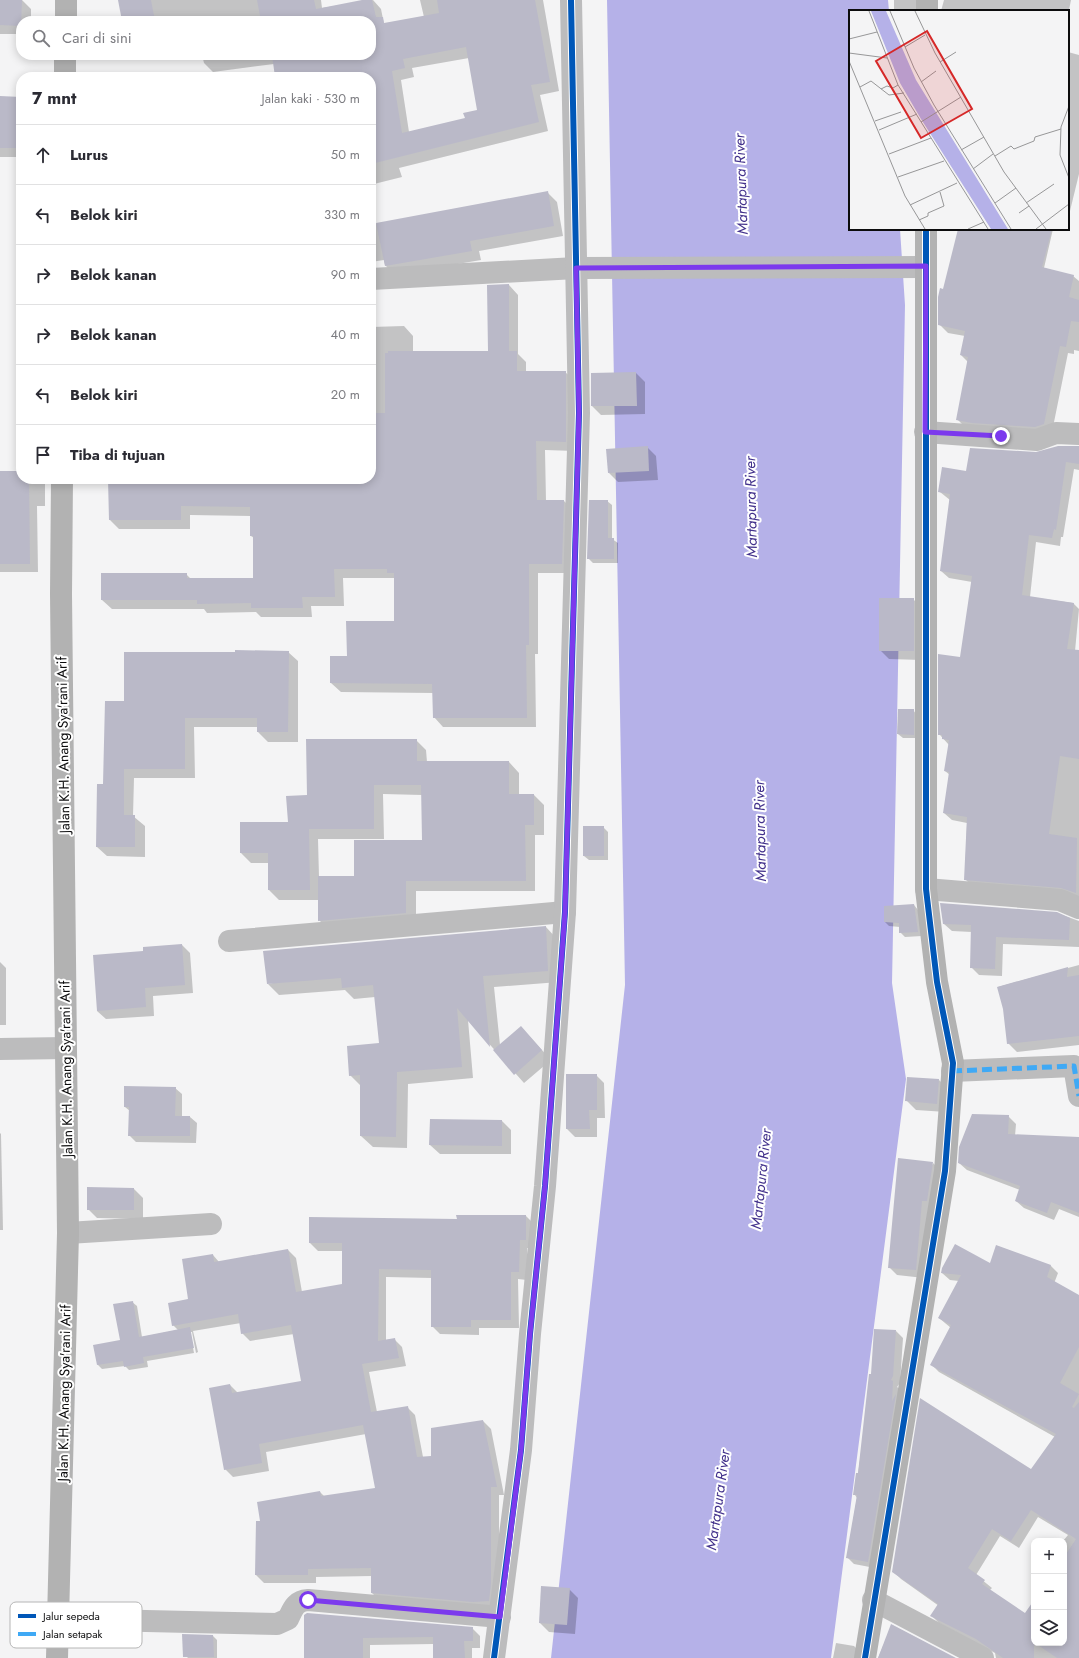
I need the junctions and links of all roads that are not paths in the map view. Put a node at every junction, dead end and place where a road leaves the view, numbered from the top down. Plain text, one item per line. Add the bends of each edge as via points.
1 (66, 0) edge
2 (571, 0) edge
3 (66, 16) edge
4 (65, 60) edge
5 (65, 72) edge
6 (926, 230) edge
7 (916, 266) junction
8 (576, 268) junction
9 (376, 279) edge
10 (925, 432) junction
11 (1079, 434) edge
12 (62, 484) edge
13 (926, 889) junction
14 (1079, 908) edge
15 (565, 912) junction
16 (229, 941) dead end
17 (66, 1048) junction
18 (0, 1049) edge
19 (953, 1067) junction
20 (1079, 1092) edge
21 (212, 1224) dead end
22 (68, 1233) junction
23 (873, 1600) junction
24 (58, 1602) edge
25 (500, 1617) junction
26 (142, 1621) edge
27 (57, 1648) edge
28 (57, 1658) edge
29 (494, 1658) edge
30 (865, 1658) edge
31 (983, 1658) edge

1 - 3 street
2 - 8 street
4 - 5 street
6 - 7 street
7 - 8 street
7 - 10 street
8 - 9 street
8 - 15 street via 579,412
10 - 11 street via 1037,440 1056,433
10 - 13 street
12 - 17 street, Jalan K.H. Anang Sya'rani Arif
13 - 14 street via 1060,900
13 - 19 street via 937,982
15 - 16 street
15 - 25 street via 545,1186 521,1450
17 - 18 street
17 - 22 street, Jalan K.H. Anang Sya'rani Arif
19 - 20 street via 1074,1066
19 - 23 street via 945,1171
21 - 22 street
22 - 24 street, Jalan K.H. Anang Sya'rani Arif
23 - 30 street
23 - 31 street
25 - 26 street via 302,1600 294,1606 288,1619 277,1624
25 - 29 street
27 - 28 street, Jalan K.H. Anang Sya'rani Arif

